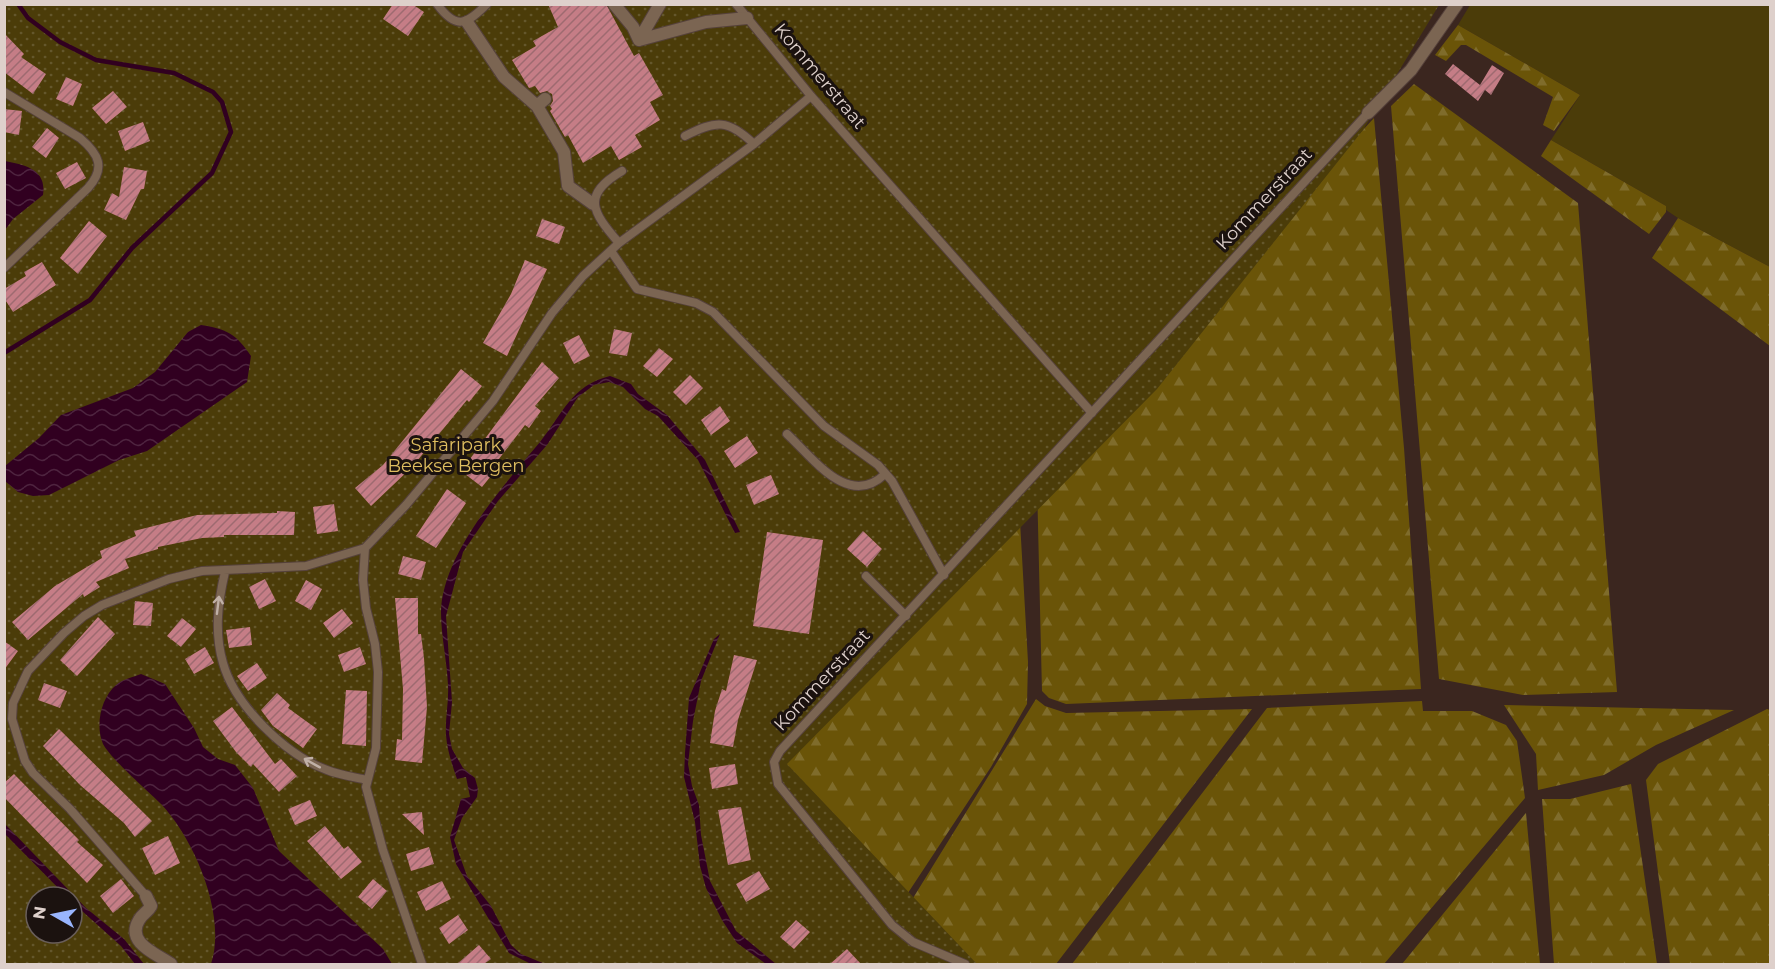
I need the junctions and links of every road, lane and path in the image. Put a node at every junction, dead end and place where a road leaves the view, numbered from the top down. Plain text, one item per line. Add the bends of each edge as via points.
1 (437, 4) edge
2 (488, 4) edge
3 (615, 4) edge
4 (660, 4) edge
5 (736, 4) edge
6 (1456, 4) edge
7 (747, 18) junction
8 (467, 22) junction
9 (639, 40) junction
10 (4, 92) edge
11 (812, 96) junction
12 (1368, 113) joint
13 (685, 136) dead end
14 (754, 144) junction
15 (622, 171) dead end
16 (593, 204) junction
17 (619, 243) junction
18 (611, 251) junction
19 (4, 268) edge
20 (1092, 413) junction
21 (787, 434) dead end
22 (885, 474) junction
23 (365, 548) junction
24 (225, 572) junction
25 (944, 575) junction
26 (866, 576) dead end
27 (906, 616) junction
28 (367, 780) junction
29 (146, 896) joint
30 (171, 964) edge
31 (422, 964) edge
32 (964, 964) edge

1 - 8 lane via 447,18
2 - 8 lane
3 - 9 street
4 - 9 street
5 - 7 lane, Kommerstraat
6 - 12 street, Kommerstraat via 1411,70
7 - 9 street via 706,22
7 - 11 lane, Kommerstraat
8 - 16 street via 504,77 541,102 564,152 568,186
10 - 19 lane via 80,138 99,161 98,174 88,188
11 - 14 lane
11 - 20 lane, Kommerstraat
12 - 20 lane, Kommerstraat
13 - 14 lane via 723,123 740,130
14 - 17 lane
15 - 16 lane via 604,182
16 - 17 lane via 601,222
17 - 18 lane
18 - 22 lane via 637,289 696,303 713,312 824,426
18 - 23 lane via 566,295 493,401
20 - 25 lane, Kommerstraat
21 - 22 lane via 839,481 862,487 876,483
22 - 25 lane via 898,489
23 - 24 lane via 306,566
23 - 28 lane via 363,580 378,672 376,748
28 -> 24 lane via 329,771 284,745 259,721 235,688 223,664 217,625
24 - 29 lane via 202,571 169,579 102,605 41,654 28,670 13,703 16,740 33,773
25 - 27 lane, Kommerstraat
26 - 27 lane
27 - 32 lane, Kommerstraat via 780,752 774,762 775,777 898,932
28 - 31 lane via 383,850
29 - 30 street via 151,906 140,917 136,937 151,953

